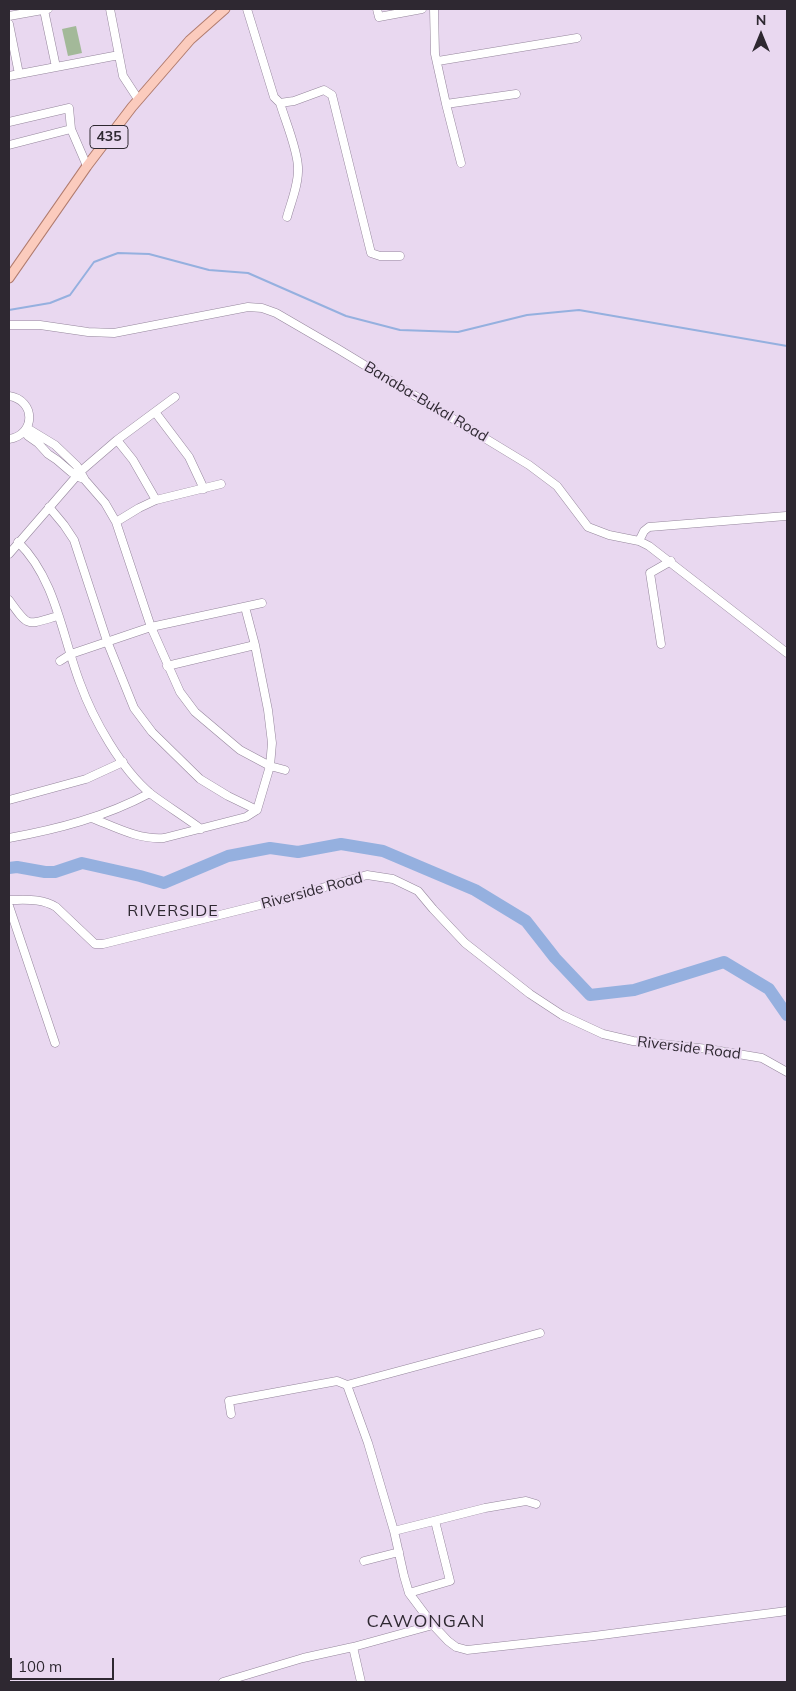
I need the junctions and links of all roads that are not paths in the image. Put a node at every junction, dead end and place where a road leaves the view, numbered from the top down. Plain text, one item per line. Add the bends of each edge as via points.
1 (46, 9) edge
2 (110, 9) edge
3 (225, 9) edge
4 (247, 9) edge
5 (377, 9) edge
6 (422, 9) edge
7 (434, 9) edge
8 (9, 16) edge
9 (9, 24) edge
10 (577, 38) dead end
11 (119, 56) junction
12 (438, 61) junction
13 (56, 66) junction
14 (19, 74) junction
15 (9, 76) edge
16 (516, 94) dead end
17 (138, 99) junction
18 (280, 103) junction
19 (446, 104) junction
20 (9, 122) edge
21 (71, 129) junction
22 (9, 145) edge
23 (461, 164) dead end
24 (87, 166) junction
25 (287, 217) dead end
26 (400, 256) dead end
27 (9, 278) edge
28 (9, 325) edge
29 (9, 396) edge
30 (175, 397) dead end
31 (154, 412) junction
32 (25, 431) junction
33 (9, 439) edge
34 (117, 440) junction
35 (60, 457) junction
36 (78, 473) junction
37 (222, 484) dead end
38 (204, 489) junction
39 (156, 500) junction
40 (49, 507) junction
41 (786, 516) edge
42 (116, 522) junction
43 (639, 541) junction
44 (18, 542) junction
45 (9, 554) edge
46 (671, 561) junction
47 (9, 600) edge
48 (262, 603) dead end
49 (245, 607) junction
50 (58, 616) junction
51 (151, 627) junction
52 (107, 641) junction
53 (661, 644) dead end
54 (255, 645) junction
55 (71, 654) junction
56 (787, 654) edge
57 (60, 661) dead end
58 (167, 666) junction
59 (123, 762) junction
60 (270, 766) junction
61 (285, 770) dead end
62 (150, 793) junction
63 (9, 800) edge
64 (257, 810) junction
65 (92, 818) junction
66 (201, 828) junction
67 (9, 838) edge
68 (9, 900) edge
69 (9, 906) edge
70 (55, 1043) dead end
71 (787, 1072) edge
72 (540, 1333) dead end
73 (347, 1385) junction
74 (232, 1414) dead end
75 (536, 1504) dead end
76 (436, 1521) junction
77 (394, 1531) junction
78 (399, 1552) junction
79 (364, 1561) dead end
80 (409, 1593) junction
81 (787, 1611) edge
82 (433, 1626) junction
83 (353, 1647) junction
84 (223, 1682) edge
85 (361, 1682) edge

1 - 8 street
1 - 13 street
2 - 11 street
3 - 17 main road, 435 via 190,40
4 - 18 street via 274,97
5 - 6 street via 379,17
7 - 12 street
9 - 14 street
10 - 12 street
11 - 13 street
11 - 17 street via 123,76
12 - 19 street
13 - 14 street
14 - 15 street
16 - 19 street
17 - 24 main road, 435
18 - 25 street via 298,168
18 - 26 street via 324,90 332,95 371,253
19 - 23 street
20 - 21 street via 69,108
21 - 22 street
21 - 24 street
24 - 27 main road, 435
28 - 43 street, Banaba-Bukal Road via 114,333 248,307 262,308 338,349 529,465 557,486 588,527
29 - 32 street via 26,406 30,418
30 - 31 street
31 - 34 street
31 - 38 street via 189,457
32 - 33 street
32 - 35 street via 44,452
32 - 35 street via 55,444
34 - 36 street
34 - 39 street via 137,466
35 - 36 street
36 - 40 street
36 - 42 street via 105,503
37 - 38 street
38 - 39 street
39 - 42 street
40 - 44 street
40 - 52 street via 74,540
41 - 43 street via 649,527
42 - 51 street
43 - 46 street, Banaba-Bukal Road
44 - 45 street
44 - 50 street via 40,569
46 - 53 street via 650,573
46 - 56 street, Banaba-Bukal Road
47 - 50 street via 23,620 31,623
48 - 49 street
49 - 51 street
49 - 54 street
50 - 55 street
51 - 52 street
51 - 58 street
52 - 55 street
52 - 64 street via 134,708 152,732 200,779
54 - 58 street
54 - 60 street via 268,710 272,744
55 - 57 street
55 - 59 street via 79,683 97,722
58 - 60 street via 195,712 240,750
59 - 62 street
59 - 63 street via 86,779
60 - 61 street
60 - 64 street
62 - 65 street
62 - 66 street
64 - 66 street via 246,817
65 - 66 street via 154,839
65 - 67 street
68 - 71 street, Riverside Road via 49,902 95,944 103,944 367,875 393,879 418,891 465,944 562,1016 604,1034 633,1041 762,1058
69 - 70 street
72 - 73 street
73 - 74 street via 337,1381 229,1401
73 - 77 street
75 - 76 street via 526,1501
76 - 77 street
76 - 80 street via 450,1581
77 - 78 street
78 - 79 street
78 - 80 street
80 - 82 street
81 - 82 street via 467,1650 456,1647
82 - 83 street
83 - 84 street
83 - 85 street

